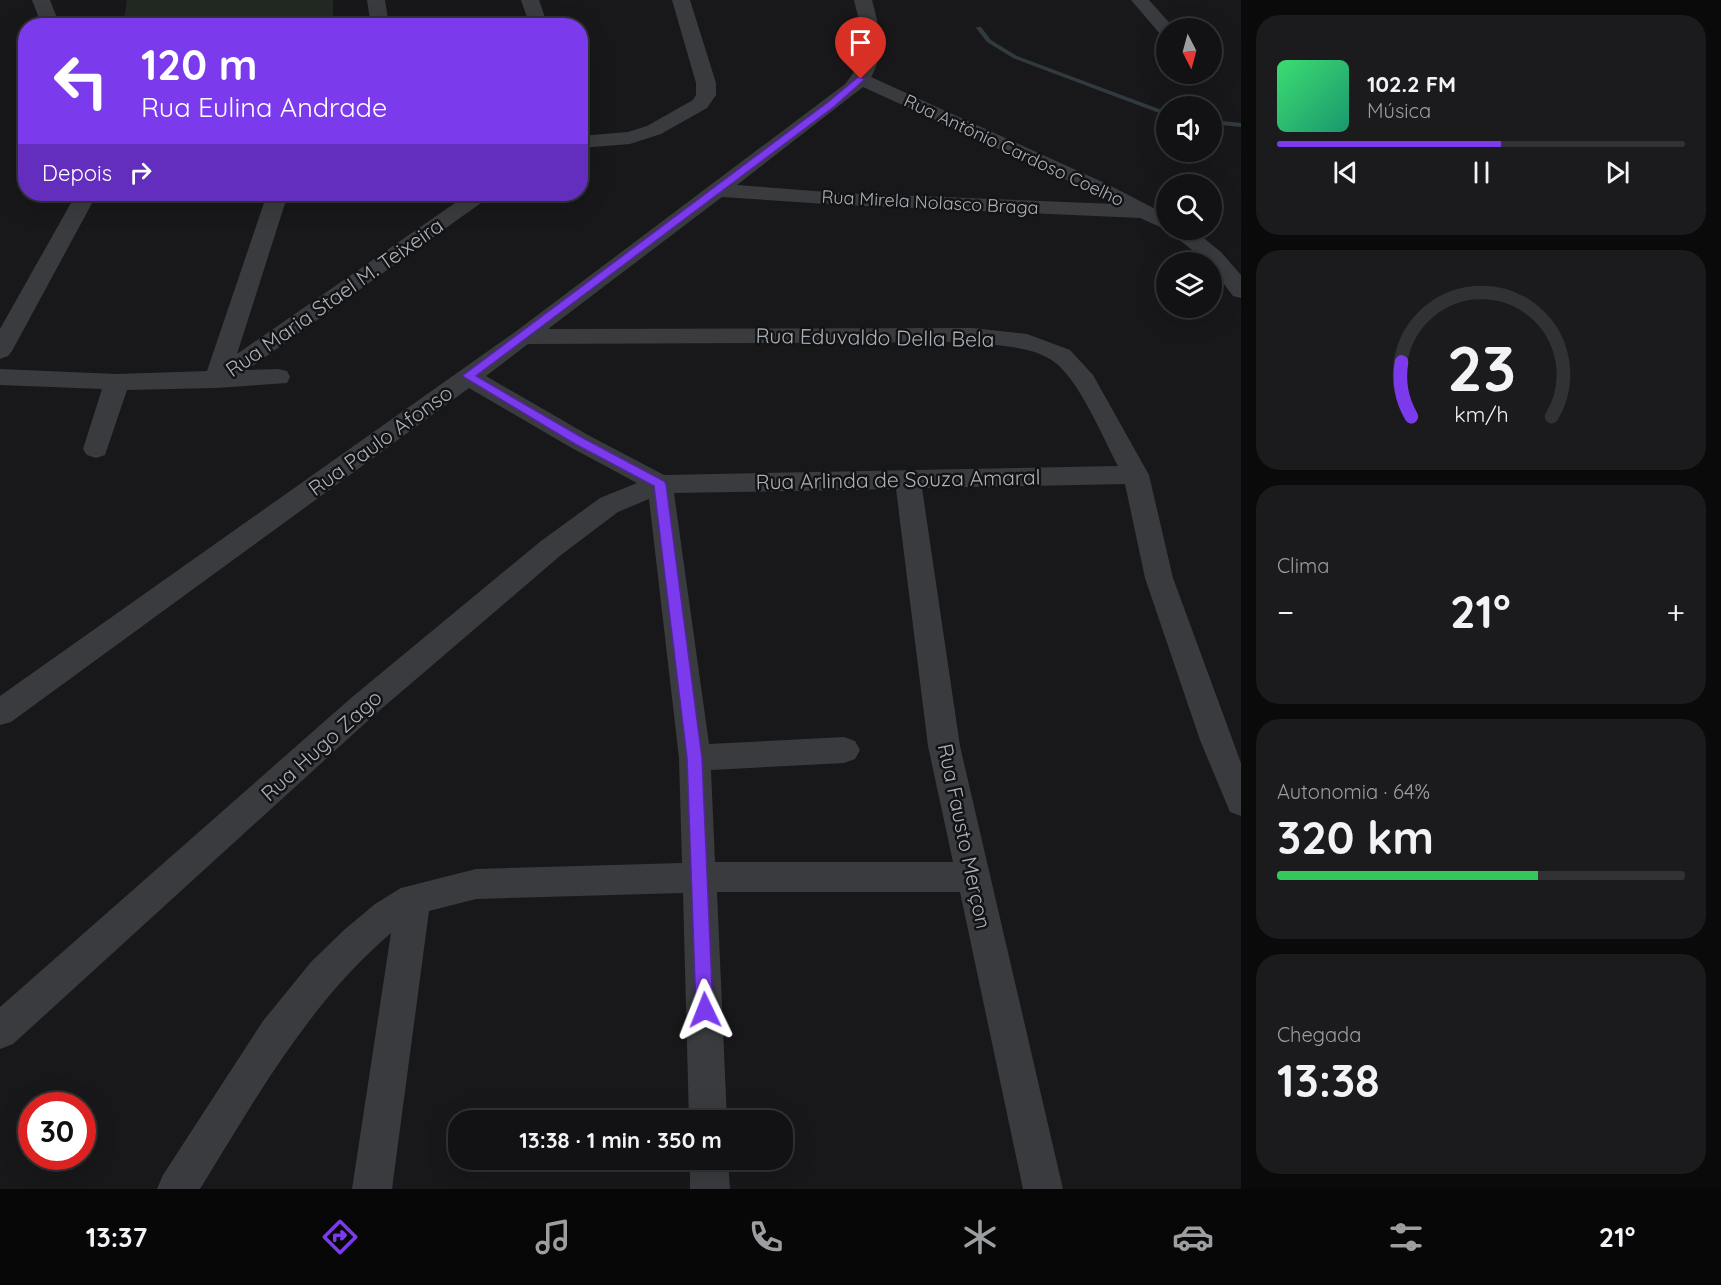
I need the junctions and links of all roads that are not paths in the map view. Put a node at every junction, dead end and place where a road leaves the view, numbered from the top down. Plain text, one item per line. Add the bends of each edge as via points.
1 (41, 0) edge
2 (375, 0) edge
3 (530, 0) edge
4 (681, 0) edge
5 (863, 0) edge
6 (1140, 0) edge
7 (48, 18) edge
8 (378, 18) edge
9 (536, 18) edge
10 (1156, 18) edge
11 (861, 79) junction
12 (588, 141) edge
13 (716, 190) junction
14 (82, 201) edge
15 (275, 201) edge
16 (471, 201) edge
17 (1145, 212) junction
18 (1156, 218) edge
19 (1196, 240) edge
20 (1241, 291) edge
21 (523, 337) junction
22 (0, 351) edge
23 (278, 376) dead end
24 (468, 376) junction
25 (0, 377) edge
26 (216, 380) junction
27 (117, 382) junction
28 (96, 449) dead end
29 (1136, 476) junction
30 (908, 480) junction
31 (660, 484) junction
32 (0, 713) edge
33 (844, 750) dead end
34 (695, 758) junction
35 (1241, 802) edge
36 (701, 877) junction
37 (973, 877) junction
38 (413, 899) junction
39 (0, 1031) edge
40 (708, 1110) edge
41 (709, 1170) edge
42 (177, 1189) edge
43 (372, 1189) edge
44 (710, 1189) edge
45 (1043, 1189) edge

1 - 7 street
2 - 8 street
3 - 9 street
4 - 12 street via 706,83 706,95 700,104 668,123 630,138
5 - 11 street, Rua Paulo Afonso via 873,49
6 - 10 street
11 - 13 street, Rua Paulo Afonso
11 - 17 street, Rua Antônio Cardoso Coelho
13 - 17 street, Rua Mirela Nolasco Braga
13 - 21 street, Rua Paulo Afonso
14 - 22 street
15 - 26 street
16 - 26 street, Rua Maria Stael M. Teixeira
17 - 18 street, Rua Antônio Cardoso Coelho
19 - 20 street via 1218,260
21 - 24 street, Rua Paulo Afonso
21 - 29 street, Rua Eduvaldo Della Bela via 911,334 973,335 1027,342 1061,355 1081,375
23 - 26 street
24 - 31 street
24 - 32 street, Rua Paulo Afonso
25 - 27 street
26 - 27 street
27 - 28 street
29 - 30 street, Rua Arlinda de Souza Amaral
29 - 35 street, Rua Eduvaldo Della Bela via 1159,578
30 - 31 street, Rua Arlinda de Souza Amaral
30 - 37 street, Rua Fausto Merçon via 944,746
31 - 34 street
31 - 39 street, Rua Hugo Zago via 609,505 551,548 363,707
33 - 34 street
34 - 36 street
36 - 37 street
36 - 38 street via 476,884
36 - 40 street
37 - 45 street, Rua Fausto Merçon
38 - 42 street via 356,941 324,974 276,1034
38 - 43 street
41 - 44 street

